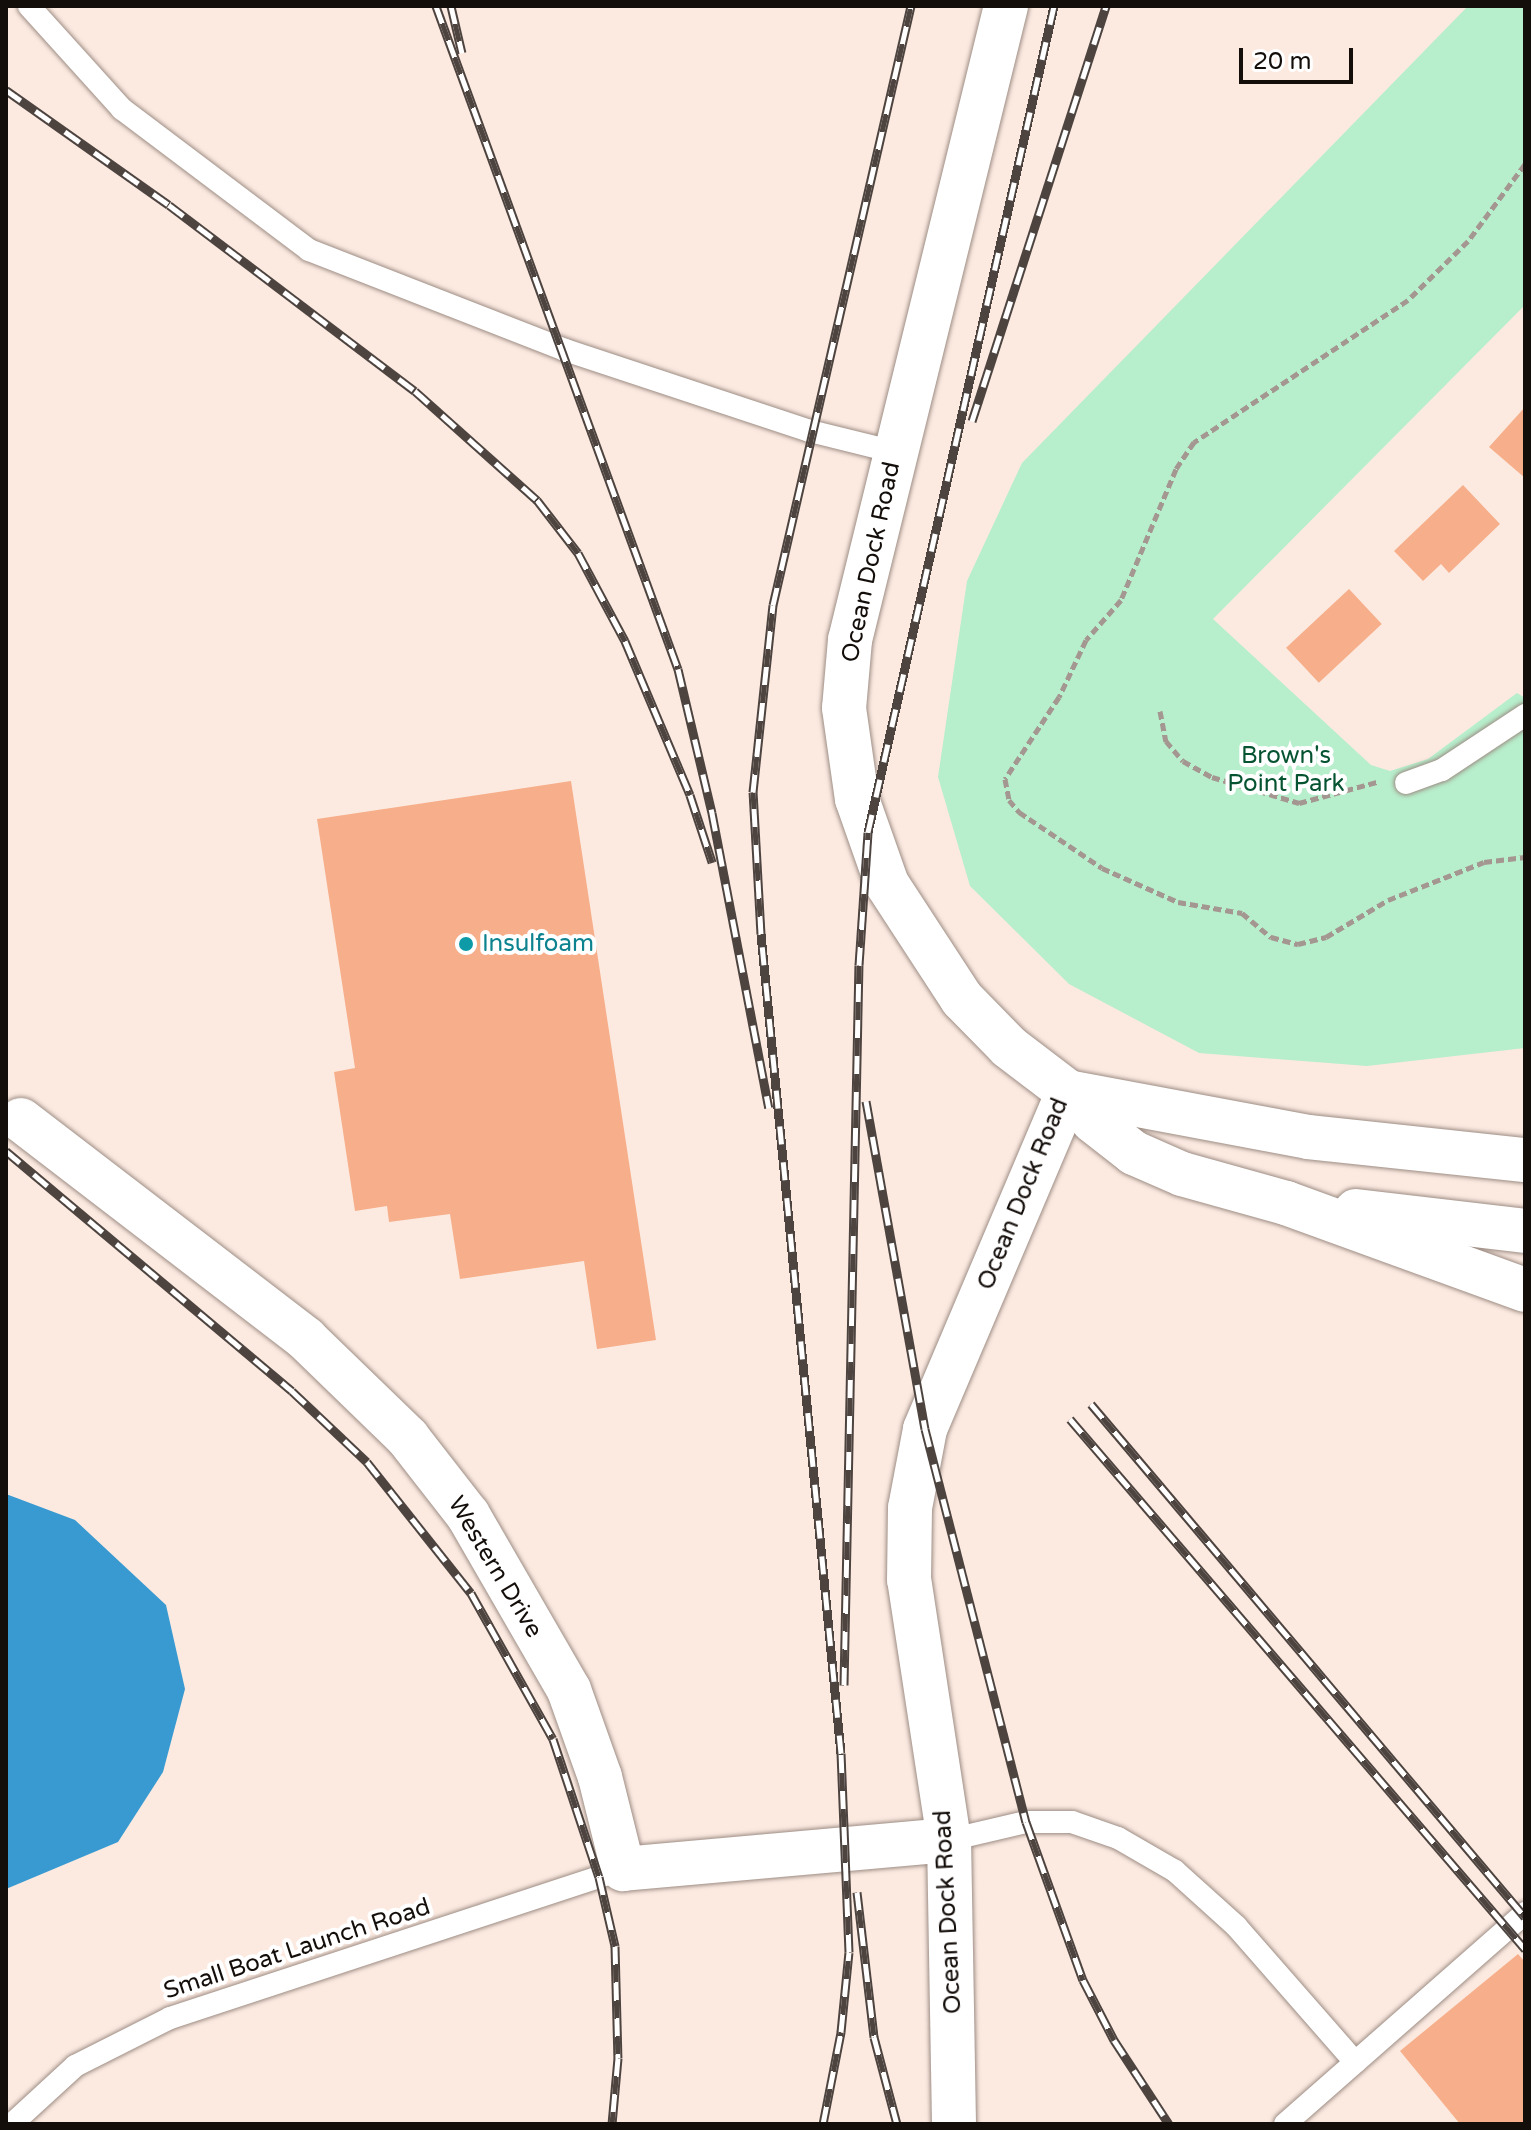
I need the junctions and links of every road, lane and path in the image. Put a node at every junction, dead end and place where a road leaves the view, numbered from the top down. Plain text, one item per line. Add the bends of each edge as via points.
1 (29, 6) edge
2 (1006, 6) edge
3 (1525, 164) edge
4 (895, 452) junction
5 (1160, 711) dead end
6 (1525, 715) edge
7 (1406, 783) joint
8 (1525, 857) edge
9 (1068, 1092) junction
10 (21, 1120) dead end
11 (1525, 1133) edge
12 (1308, 1137) junction
13 (1525, 1160) edge
14 (1286, 1203) junction
15 (1525, 1231) edge
16 (1525, 1290) edge
17 (949, 1840) junction
18 (623, 1869) junction
19 (1525, 1913) edge
20 (1355, 2062) junction
21 (12, 2124) edge
22 (954, 2124) edge
23 (1285, 2124) edge

1 - 4 lane via 122,109 309,250 565,350 810,431
2 - 4 street, Ocean Dock Road
3 - 8 path via 1468,241 1408,300 1194,442 1176,469 1121,600 1086,640 1059,697 1005,779 1009,800 1019,812 1102,868 1178,902 1242,913 1271,937 1298,944 1326,937 1388,900 1484,862
4 - 9 street, Ocean Dock Road via 850,640 844,708 857,799 887,884 926,951 1009,1047
5 - 7 path via 1166,741 1183,761 1212,777 1285,799 1320,801 1341,788
6 - 7 lane via 1442,770
9 - 12 street
9 - 14 street via 1093,1121 1134,1153 1182,1174
9 - 17 street, Ocean Dock Road via 925,1429 914,1468 909,1580
10 - 18 street, Western Drive via 306,1339 408,1438 468,1515 569,1690 600,1777
11 - 12 street
12 - 13 street
14 - 15 street
14 - 16 street
17 - 18 street
17 - 20 lane via 1026,1822 1072,1822 1118,1838 1175,1871 1236,1926
17 - 22 street, Ocean Dock Road
18 - 21 lane, Small Boat Launch Road via 170,2018 75,2066
19 - 20 lane
20 - 23 lane

